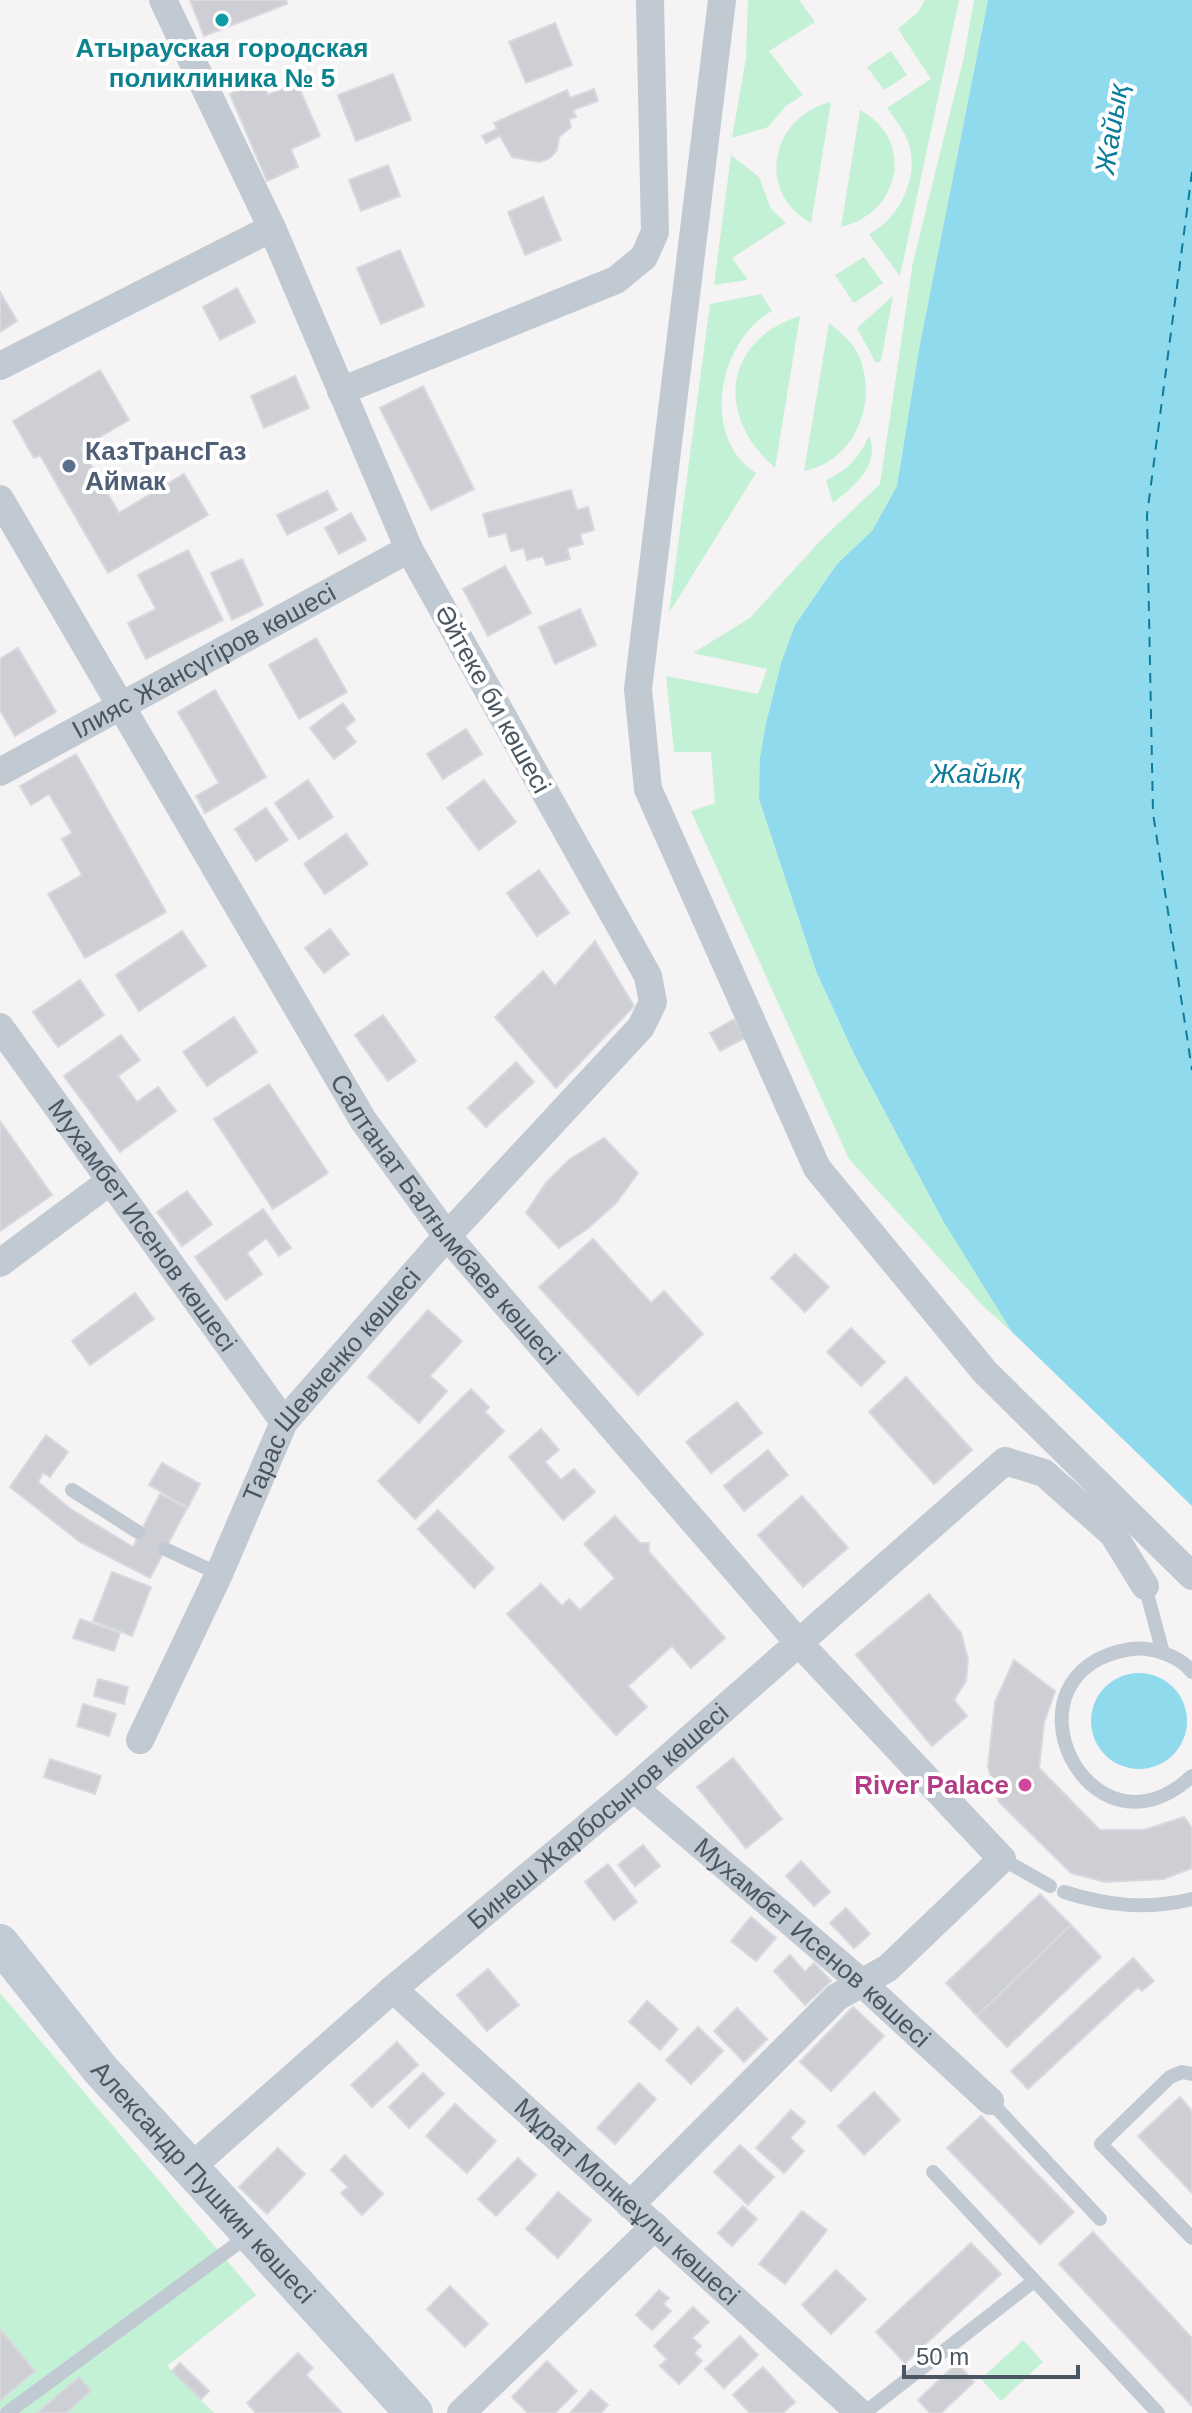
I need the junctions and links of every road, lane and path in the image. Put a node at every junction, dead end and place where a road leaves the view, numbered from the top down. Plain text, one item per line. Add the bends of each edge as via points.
1 (163, 0) edge
2 (650, 0) edge
3 (722, 0) edge
4 (272, 228) junction
5 (0, 366) edge
6 (341, 391) junction
7 (0, 499) edge
8 (409, 549) junction
9 (120, 704) junction
10 (0, 772) edge
11 (653, 1002) joint
12 (0, 1027) edge
13 (109, 1182) junction
14 (447, 1236) junction
15 (0, 1263) edge
16 (284, 1422) junction
17 (72, 1490) dead end
18 (138, 1532) dead end
19 (165, 1549) dead end
20 (219, 1574) junction
21 (1192, 1576) edge
22 (1145, 1586) joint
23 (798, 1642) junction
24 (1163, 1653) junction
25 (1192, 1672) edge
26 (140, 1740) dead end
27 (1192, 1776) edge
28 (634, 1788) junction
29 (1002, 1859) junction
30 (1192, 1899) edge
31 (0, 1943) edge
32 (863, 1984) junction
33 (393, 1989) junction
34 (1192, 2074) edge
35 (990, 2101) joint
36 (189, 2169) junction
37 (933, 2172) dead end
38 (630, 2205) junction
39 (1100, 2219) dead end
40 (655, 2226) junction
41 (250, 2235) junction
42 (1192, 2238) edge
43 (1034, 2281) junction
44 (7, 2413) edge
45 (414, 2413) edge
46 (461, 2413) edge
47 (862, 2413) edge
48 (1158, 2413) edge

1 - 4 street, Әйтеке би көшесі
2 - 6 street via 655,232 644,257 616,280
3 - 21 street via 638,689 648,789 817,1168 985,1372
4 - 5 street
4 - 6 street, Әйтеке би көшесі
6 - 8 street, Әйтеке би көшесі
7 - 9 street, Салтанат Балғымбаев көшесі
8 - 9 street, Ілияс Жансүгіров көшесі
8 - 11 street, Әйтеке би көшесі via 648,976
9 - 10 street, Ілияс Жансүгіров көшесі
9 - 14 street, Салтанат Балғымбаев көшесі via 363,1120
11 - 14 street, Тарас Шевченко көшесі via 641,1027
12 - 13 street, Мухамбет Исенов көшесі
13 - 15 street
13 - 16 street, Мухамбет Исенов көшесі
14 - 16 street, Тарас Шевченко көшесі
14 - 23 street, Салтанат Балғымбаев көшесі
16 - 20 street, Тарас Шевченко көшесі
17 - 18 lane
19 - 20 lane
20 - 26 street, Тарас Шевченко көшесі
22 - 23 street, Бинеш Жарбосынов көшесі via 1113,1534 1044,1473 1005,1461
22 - 24 lane
23 - 28 street, Бинеш Жарбосынов көшесі
23 - 29 street, Салтанат Балғымбаев көшесі
24 - 25 lane
24 - 27 lane via 1136,1648 1108,1654 1084,1669 1068,1692 1061,1719 1064,1747 1077,1772 1098,1791 1124,1800 1152,1799 1178,1789
28 - 32 street, Мухамбет Исенов көшесі
28 - 33 street, Бинеш Жарбосынов көшесі
29 - 30 lane via 1057,1889 1102,1904 1157,1907
29 - 32 street via 888,1968
31 - 36 street, Александр Пушкин көшесі via 100,2069
32 - 35 street, Мухамбет Исенов көшесі
32 - 38 street via 837,1997
33 - 36 street, Бинеш Жарбосынов көшесі
33 - 38 street, Мұрат Монкеұлы көшесі
34 - 42 lane via 1170,2077 1101,2144
35 - 39 lane
36 - 41 street, Александр Пушкин көшесі
37 - 43 lane
38 - 40 street, Мұрат Монкеұлы көшесі
40 - 46 street
40 - 47 street, Мұрат Монкеұлы көшесі
41 - 44 lane
41 - 45 street, Александр Пушкин көшесі
43 - 47 lane
43 - 48 lane

